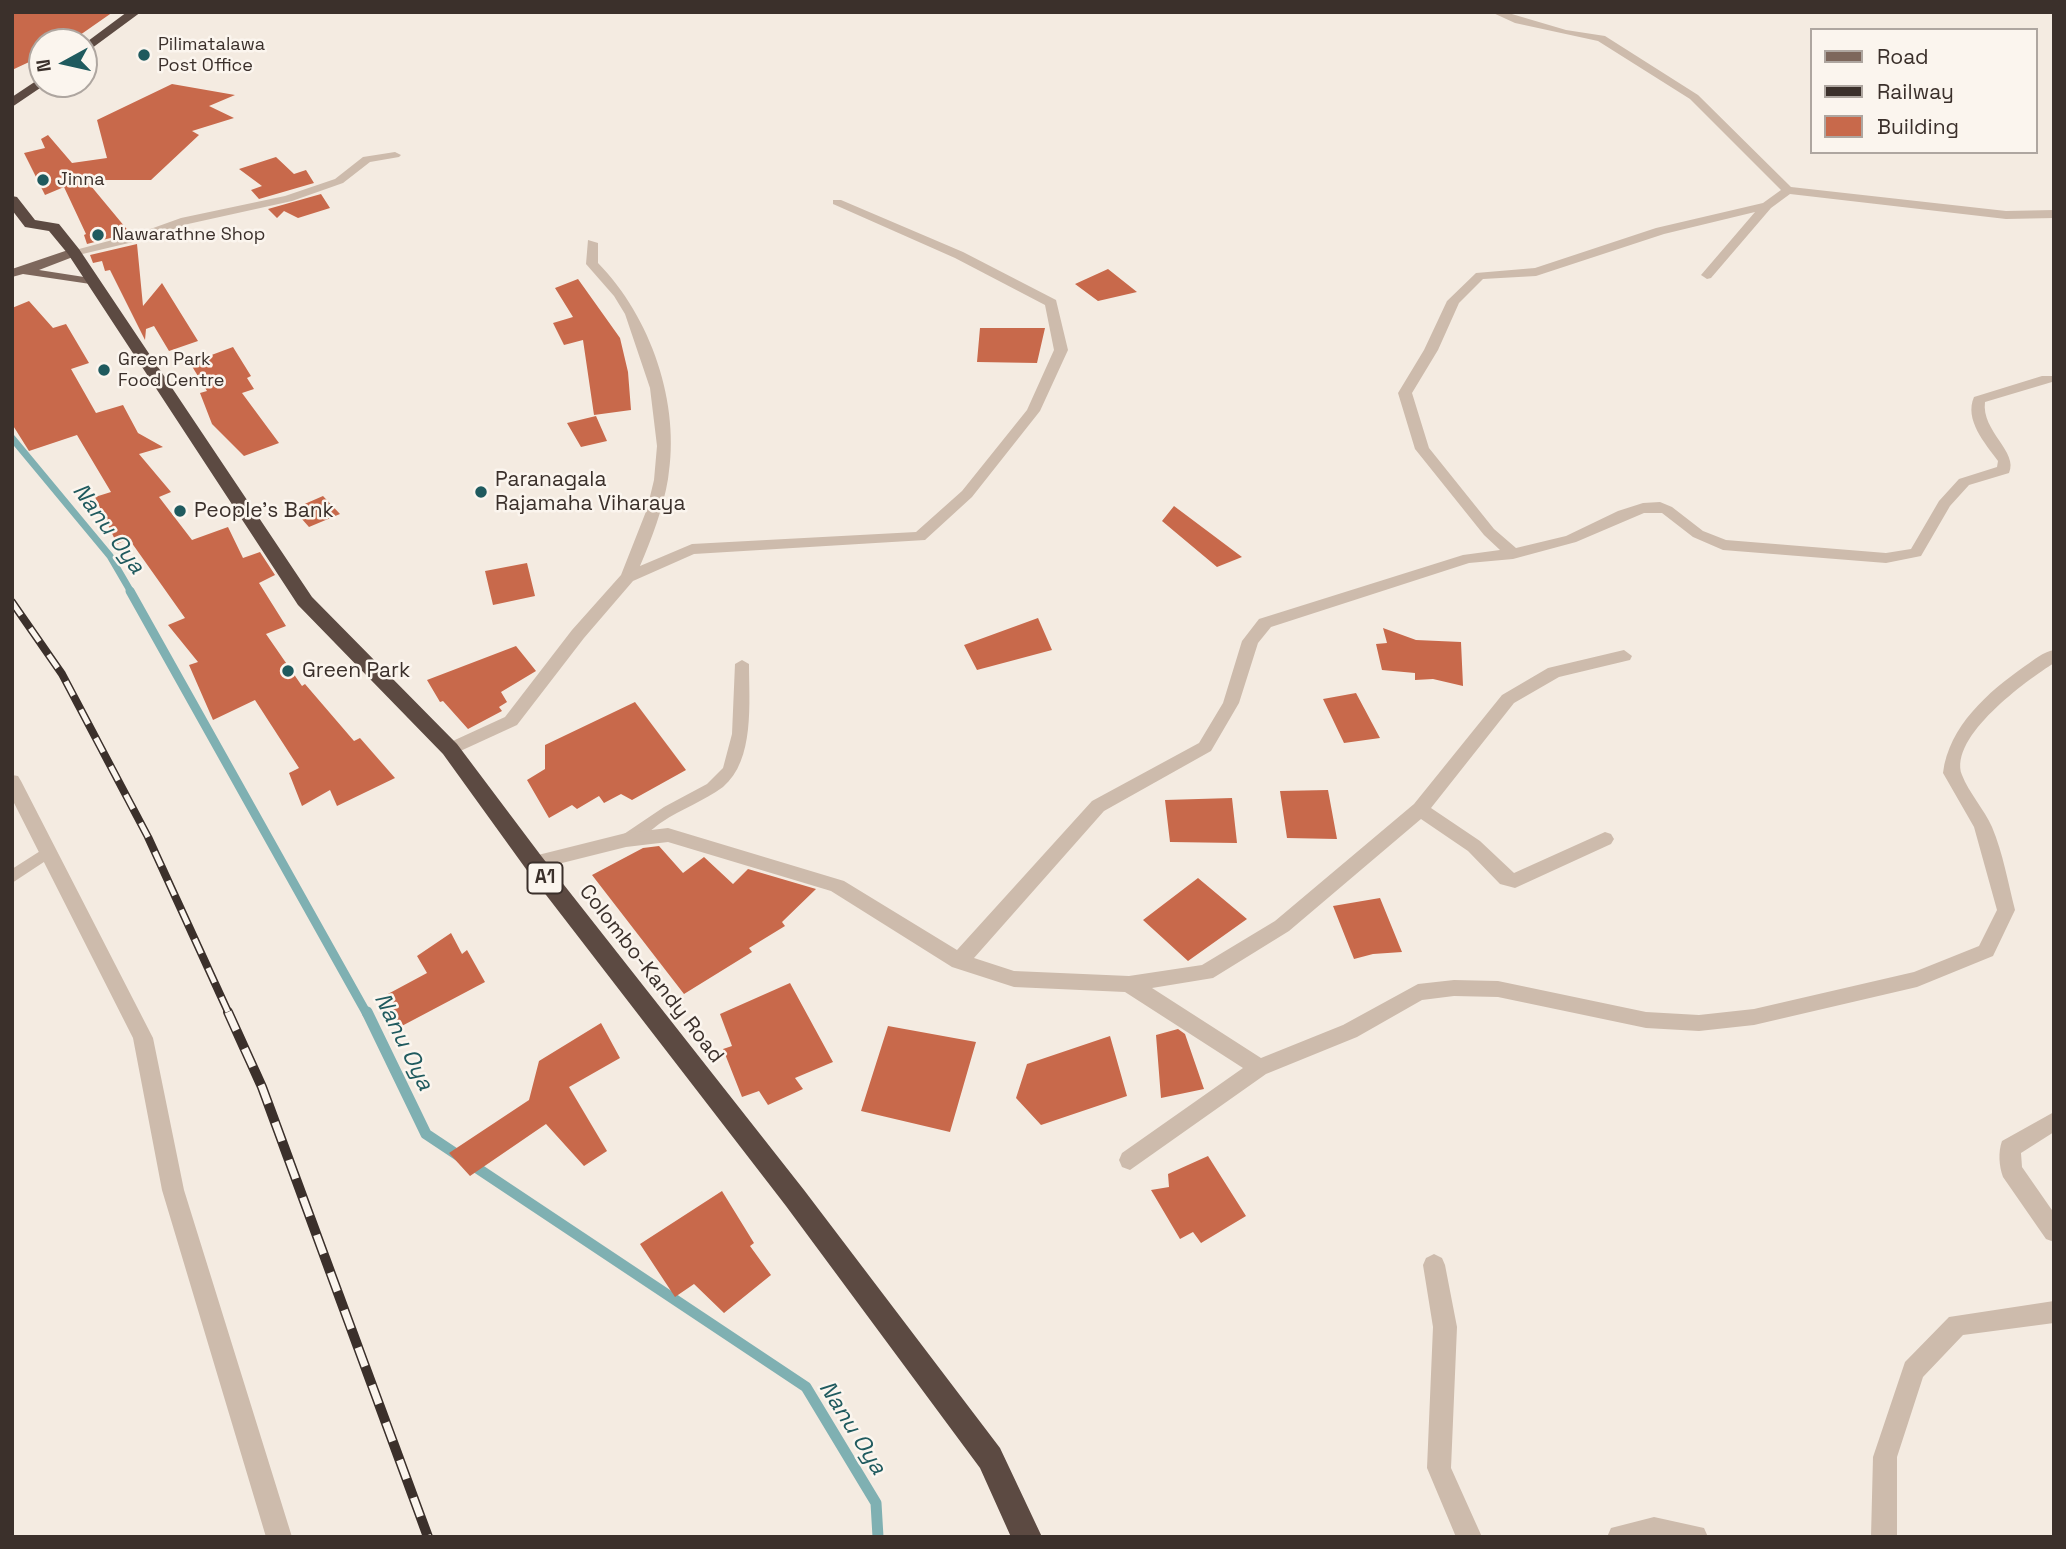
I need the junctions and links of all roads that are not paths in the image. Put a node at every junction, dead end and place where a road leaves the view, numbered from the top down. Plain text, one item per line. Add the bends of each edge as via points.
1 (135, 12) edge
2 (1496, 12) edge
3 (98, 40) edge
4 (28, 91) edge
5 (12, 103) edge
6 (395, 155) dead end
7 (1788, 190) junction
8 (12, 200) edge
9 (837, 202) dead end
10 (1767, 206) junction
11 (2054, 214) edge
12 (592, 243) dead end
13 (74, 252) junction
14 (19, 272) edge
15 (1707, 275) dead end
16 (93, 282) junction
17 (2046, 379) dead end
18 (1513, 554) junction
19 (628, 577) junction
20 (2054, 655) edge
21 (1623, 656) dead end
22 (742, 664) dead end
23 (450, 749) junction
24 (12, 781) edge
25 (1420, 809) junction
26 (1605, 839) dead end
27 (626, 840) junction
28 (48, 852) junction
29 (534, 863) junction
30 (12, 877) edge
31 (959, 961) junction
32 (1129, 984) junction
33 (1259, 1068) junction
34 (2054, 1121) edge
35 (1130, 1160) dead end
36 (2054, 1233) edge
37 (1434, 1265) dead end
38 (2054, 1312) edge
39 (279, 1537) edge
40 (1027, 1537) edge
41 (1469, 1537) edge
42 (1620, 1537) edge
43 (1695, 1537) edge
44 (1884, 1537) edge

1 - 3 highway
2 - 7 street via 1542,27 1601,38 1695,97
4 - 5 highway
6 - 13 street via 367,159 339,181 288,199
7 - 10 street
7 - 11 street via 2006,215
8 - 13 highway, Colombo-Kandy Road / A1 via 30,224 54,226
9 - 19 street via 959,255 1051,303 1061,350 1033,411 967,494 920,537 692,549
10 - 15 street
10 - 18 street via 1660,231 1536,272 1480,276 1453,301 1405,393 1422,449 1489,532
12 - 19 street via 592,264 631,313 652,373 662,423 663,464 657,500
13 - 14 main road
13 - 16 highway, Colombo-Kandy Road / A1
14 - 16 main road
16 - 23 highway, Colombo-Kandy Road / A1 via 305,601
17 - 18 street via 1979,400 1979,419 2005,461 2004,470 1964,482 1944,504 1916,553 1886,558 1723,545 1660,507 1622,514 1571,539
18 - 31 street via 1468,558 1265,623 1250,641 1231,703 1205,747 1098,806
19 - 23 street via 510,721
20 - 33 street via 2022,675 1984,709 1956,748 1952,774 1983,827 2006,909 1986,951 1917,979 1754,1017 1699,1023 1646,1020 1498,989 1418,992 1350,1031
21 - 25 street via 1554,672 1508,699
22 - 27 lane via 742,709 729,771
23 - 29 highway, Colombo-Kandy Road / A1
24 - 28 street
25 - 26 street via 1515,881
25 - 32 street via 1282,926 1206,972
27 - 29 street
27 - 31 street via 668,835 837,886
28 - 30 lane
28 - 39 street via 143,1038 173,1190
29 - 40 highway, Colombo-Kandy Road / A1 via 796,1198 990,1458
31 - 32 street via 1014,979
32 - 33 street
33 - 35 street
34 - 36 street via 2011,1148 2011,1170
37 - 41 street via 1445,1327 1439,1468
38 - 44 street via 1957,1325 1913,1370 1885,1457
42 - 43 street via 1654,1530

